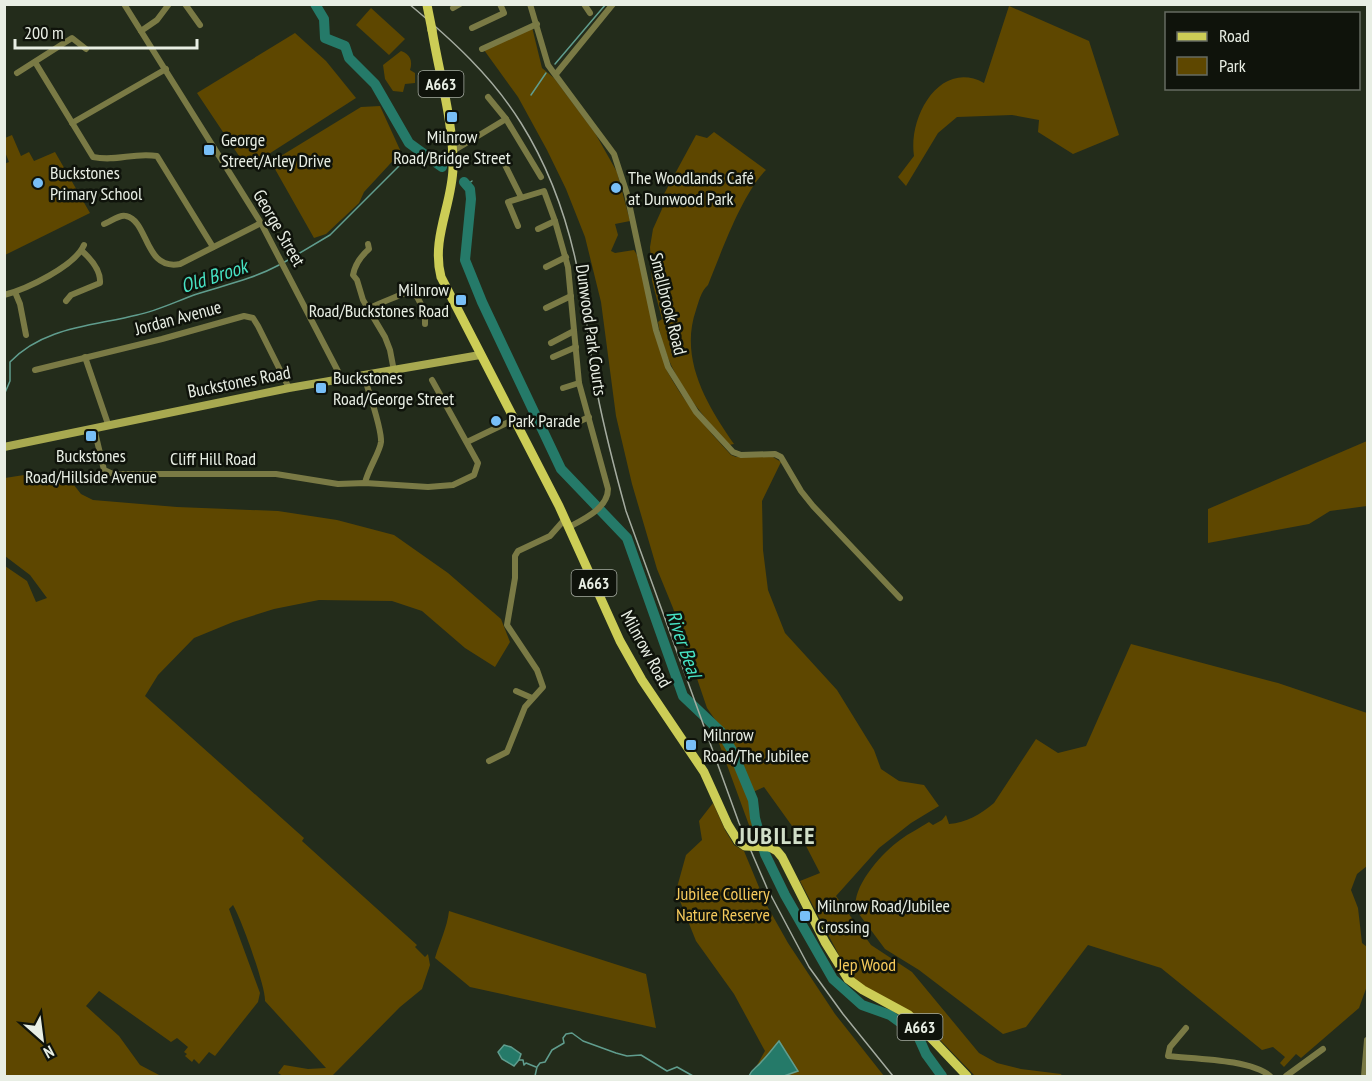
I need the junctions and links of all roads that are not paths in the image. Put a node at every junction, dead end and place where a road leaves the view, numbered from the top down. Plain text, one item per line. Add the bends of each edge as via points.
1 (124, 4) edge
2 (169, 4) edge
3 (185, 4) edge
4 (460, 4) edge
5 (500, 4) edge
6 (530, 4) edge
7 (584, 4) edge
8 (613, 4) edge
9 (427, 5) edge
10 (453, 8) dead end
11 (590, 13) dead end
12 (537, 24) junction
13 (200, 25) dead end
14 (472, 28) dead end
15 (141, 31) junction
16 (87, 49) dead end
17 (482, 49) dead end
18 (35, 62) junction
19 (166, 69) junction
20 (17, 73) dead end
21 (556, 74) junction
22 (488, 97) dead end
23 (506, 119) junction
24 (72, 123) junction
25 (453, 151) junction
26 (505, 165) dead end
27 (541, 177) dead end
28 (521, 197) junction
29 (555, 221) junction
30 (261, 223) junction
31 (104, 224) dead end
32 (518, 225) dead end
33 (538, 229) dead end
34 (368, 244) dead end
35 (213, 247) junction
36 (566, 258) junction
37 (546, 267) dead end
38 (15, 292) junction
39 (4, 295) edge
40 (571, 296) junction
41 (66, 301) dead end
42 (546, 308) dead end
43 (368, 309) junction
44 (425, 324) dead end
45 (574, 331) junction
46 (26, 335) dead end
47 (551, 343) dead end
48 (576, 347) junction
49 (480, 355) junction
50 (85, 357) junction
51 (553, 357) dead end
52 (35, 370) dead end
53 (394, 370) junction
54 (364, 376) junction
55 (342, 380) junction
56 (432, 380) dead end
57 (579, 383) junction
58 (289, 388) junction
59 (562, 388) dead end
60 (589, 417) junction
61 (513, 420) junction
62 (108, 424) junction
63 (574, 424) dead end
64 (94, 428) junction
65 (467, 442) junction
66 (4, 447) edge
67 (365, 483) junction
68 (567, 523) junction
69 (900, 598) dead end
70 (516, 691) dead end
71 (532, 698) junction
72 (489, 761) dead end
73 (1186, 1028) dead end
74 (1367, 1040) edge
75 (1323, 1049) dead end
76 (967, 1077) edge
77 (1270, 1077) edge
78 (1286, 1077) edge
79 (1364, 1077) edge

1 - 15 street, George Street
2 - 15 street via 157,20
3 - 13 street
4 - 10 street
5 - 14 street via 504,13
6 - 12 street, Smallbrook Road
7 - 11 street
8 - 21 street
9 - 25 main road, Milnrow Road / A663, bridge
12 - 17 street
12 - 21 street, Smallbrook Road via 548,65
15 - 19 street, George Street
16 - 18 street via 72,38
18 - 20 street
18 - 24 street
19 - 24 street
19 - 30 street, George Street
21 - 69 street, Smallbrook Road via 614,154 627,194 656,330 668,367 696,412 733,452 781,457 813,506
22 - 23 street
23 - 25 street
23 - 27 street
24 - 35 street via 93,157 107,160 143,153 157,156
25 - 49 main road, Milnrow Road / A663 via 452,187 439,239 438,266
26 - 28 street
28 - 29 street, Dunwood Park Courts via 544,191
28 - 32 street, Dunwood Park Courts via 508,201
29 - 33 street
29 - 36 street, Dunwood Park Courts
30 - 35 street
30 - 55 street, George Street
31 - 35 street via 128,216 157,258 170,265
34 - 43 street via 369,249 353,275
36 - 37 street
36 - 40 street, Dunwood Park Courts
38 - 39 street
38 - 41 street via 68,265 83,248 101,280
38 - 46 street
40 - 42 street
40 - 45 street, Dunwood Park Courts
43 - 44 street via 413,289 425,312
43 - 53 street via 385,337
45 - 47 street
45 - 48 street, Dunwood Park Courts
48 - 51 street
48 - 57 street, Dunwood Park Courts
49 - 53 main road, Buckstones Road
49 - 61 main road, Milnrow Road / A663
50 - 52 street, Jordan Avenue
50 - 58 street, Jordan Avenue via 244,316 252,318 258,326
50 - 62 street
53 - 54 main road, Buckstones Road
54 - 55 main road, Buckstones Road
54 - 67 street via 381,442
55 - 58 main road, Buckstones Road
56 - 65 street
57 - 59 street
57 - 60 street, Dunwood Park Courts
58 - 62 main road, Buckstones Road
60 - 63 street
60 - 68 street, Dunwood Park Courts via 608,489 606,500 594,512
61 - 65 street
61 - 68 main road, Milnrow Road / A663
62 - 64 main road, Buckstones Road
64 - 66 main road, Buckstones Road
64 - 67 street, Cliff Hill Road via 104,470 112,474 276,474
65 - 67 street via 478,463 477,469 474,475 453,485
68 - 71 street, Dunwood Park Courts via 515,556 507,625 542,681 542,690
68 - 76 main road, Milnrow Road / A663, bridge via 623,648 704,772 738,841 745,846 777,851 848,979 909,1015
70 - 71 street
71 - 72 street via 507,752
73 - 77 street via 1170,1047 1168,1056 1223,1061 1256,1068
74 - 79 street
75 - 78 street

